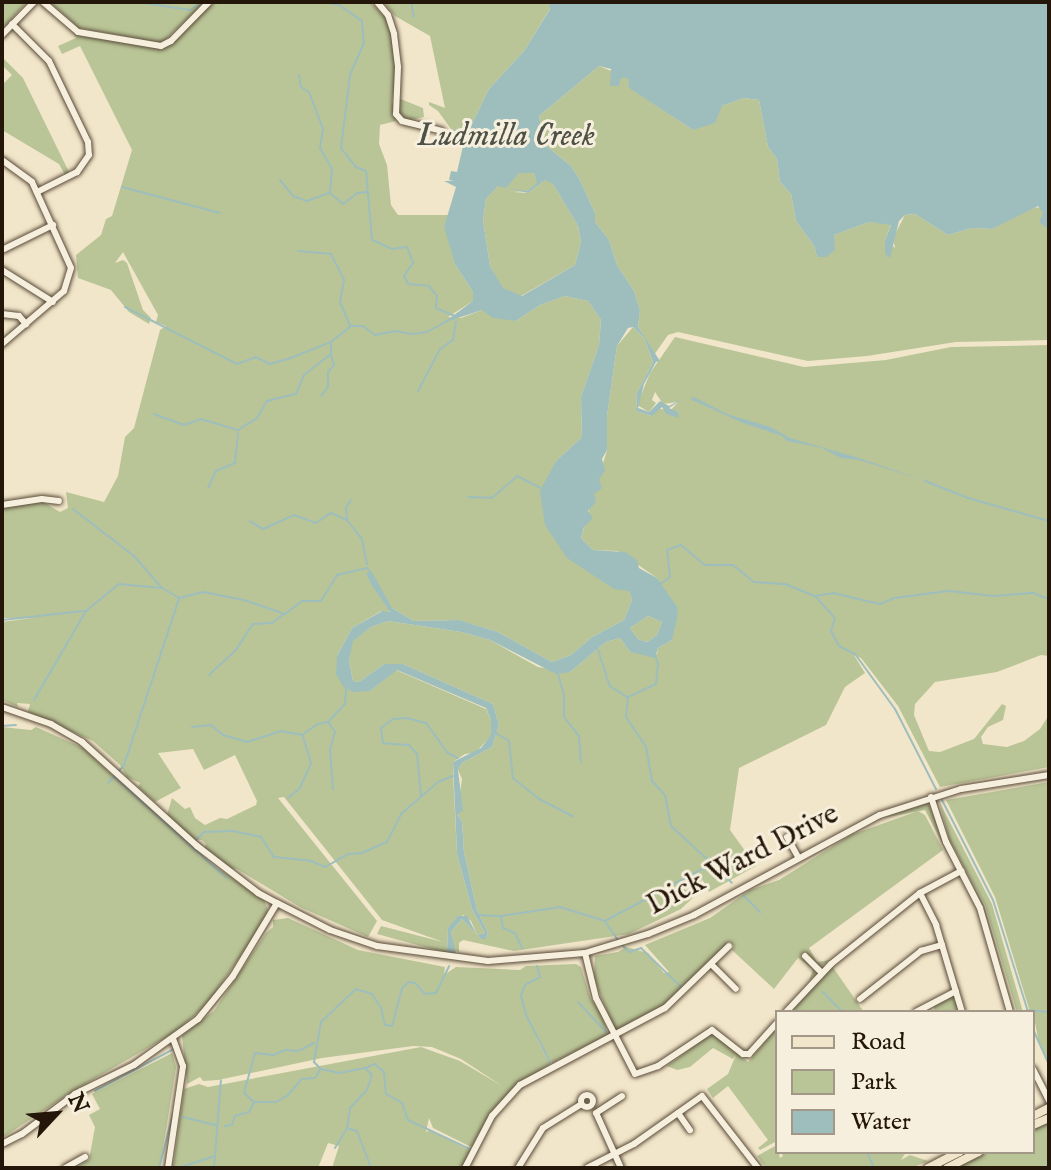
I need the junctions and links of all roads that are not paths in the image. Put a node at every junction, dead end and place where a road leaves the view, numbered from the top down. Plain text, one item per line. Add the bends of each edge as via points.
1 (34, 2) edge
2 (43, 2) edge
3 (209, 2) edge
4 (377, 2) edge
5 (12, 24) junction
6 (2, 35) edge
7 (442, 131) dead end
8 (2, 160) edge
9 (37, 192) junction
10 (53, 225) junction
11 (2, 250) edge
12 (2, 270) edge
13 (53, 302) junction
14 (2, 314) edge
15 (26, 324) junction
16 (2, 344) edge
17 (59, 501) dead end
18 (2, 505) edge
19 (2, 707) edge
20 (1049, 775) edge
21 (936, 796) junction
22 (787, 837) dead end
23 (798, 857) junction
24 (961, 871) junction
25 (920, 893) junction
26 (277, 903) junction
27 (942, 945) junction
28 (729, 946) dead end
29 (585, 953) junction
30 (805, 956) dead end
31 (711, 964) junction
32 (821, 972) junction
33 (736, 989) dead end
34 (956, 991) junction
35 (860, 999) dead end
36 (788, 1010) edge
37 (920, 1010) edge
38 (961, 1010) edge
39 (1009, 1010) edge
40 (775, 1025) edge
41 (614, 1035) junction
42 (173, 1039) junction
43 (1035, 1073) edge
44 (622, 1096) dead end
45 (1049, 1101) edge
46 (580, 1105) dead end
47 (678, 1113) junction
48 (690, 1130) dead end
49 (2, 1144) edge
50 (614, 1154) junction
51 (956, 1154) edge
52 (975, 1154) edge
53 (85, 1157) dead end
54 (65, 1168) edge
55 (168, 1168) edge
56 (465, 1168) edge
57 (518, 1168) edge
58 (587, 1168) edge
59 (621, 1168) edge
60 (758, 1168) edge
61 (928, 1168) edge
62 (947, 1168) edge

1 - 5 street
2 - 3 street via 78,32 161,46
4 - 7 street via 393,29 396,114 402,121
5 - 6 street
5 - 9 street via 49,61 88,142 89,155 77,172
8 - 9 street via 32,182
9 - 10 street
10 - 11 street
10 - 13 street via 71,278
12 - 13 street
13 - 15 street
14 - 15 street via 21,317
15 - 16 street
17 - 18 street
19 - 26 street, Dick Ward Drive via 51,724 82,742 197,846
20 - 21 street, Dick Ward Drive
21 - 23 street, Dick Ward Drive via 881,815
21 - 24 street via 946,842
22 - 23 street
23 - 29 street, Dick Ward Drive via 672,925
24 - 25 street
24 - 39 street via 981,911
25 - 27 street
25 - 32 street
26 - 29 street, Dick Ward Drive via 365,942 444,958 513,962
26 - 42 street via 219,996
27 - 34 street
27 - 35 street via 921,951
28 - 31 street
29 - 41 street via 596,998
30 - 32 street
31 - 33 street
31 - 41 street via 665,1008
32 - 36 street
34 - 37 street
34 - 38 street
40 - 41 street via 746,1055 712,1030 658,1066 635,1074
41 - 56 street via 512,1091 492,1116
42 - 49 street via 75,1094
42 - 55 street via 183,1066
43 - 45 street
44 - 50 street via 596,1113
46 - 57 street via 543,1128
47 - 48 street
47 - 50 street
47 - 60 street via 704,1097
50 - 58 street
50 - 59 street
51 - 61 main road
52 - 62 main road
53 - 54 street

